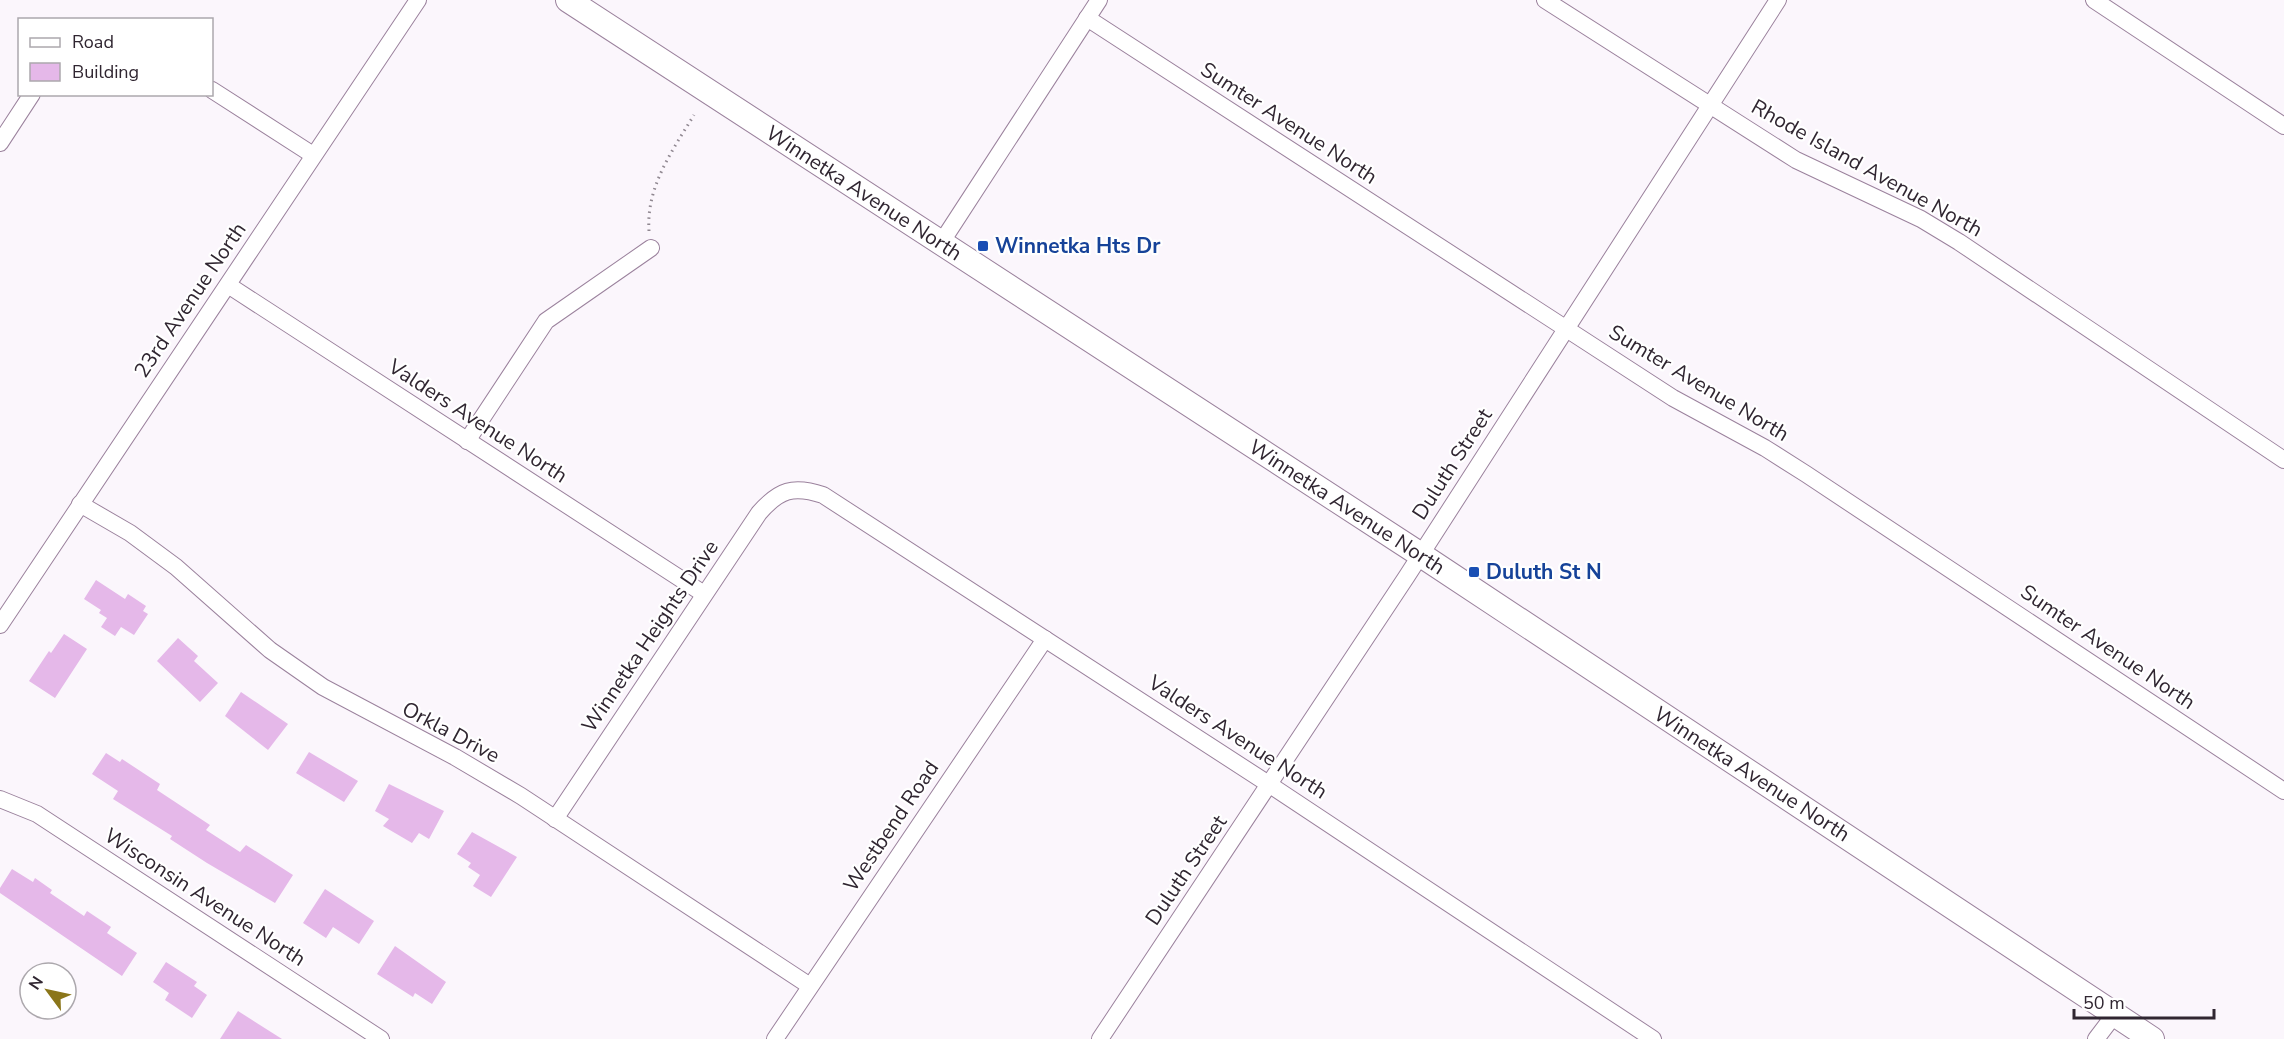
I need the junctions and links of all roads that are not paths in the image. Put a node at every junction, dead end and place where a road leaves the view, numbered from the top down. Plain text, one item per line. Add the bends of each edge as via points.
1 (418, 0) edge
2 (568, 0) edge
3 (1099, 0) edge
4 (1545, 0) edge
5 (1778, 0) edge
6 (2094, 0) edge
7 (1087, 18) junction
8 (213, 91) edge
9 (31, 96) edge
10 (1709, 107) junction
11 (2284, 126) edge
12 (0, 143) edge
13 (313, 155) junction
14 (941, 243) junction
15 (651, 248) road end
16 (228, 285) junction
17 (1566, 329) junction
18 (467, 441) junction
19 (2284, 460) edge
20 (792, 490) joint
21 (80, 504) junction
22 (1421, 555) junction
23 (704, 594) junction
24 (0, 625) edge
25 (1045, 639) junction
26 (1270, 785) junction
27 (2284, 791) edge
28 (0, 799) edge
29 (555, 819) junction
30 (810, 986) junction
31 (2115, 1014) junction
32 (381, 1039) edge
33 (775, 1039) edge
34 (1100, 1039) edge
35 (1653, 1039) edge
36 (2096, 1039) edge
37 (2152, 1039) edge

1 - 13 street, 23rd Avenue North
2 - 14 main road, Winnetka Avenue North
3 - 7 street
4 - 10 street, Rhode Island Avenue North
5 - 10 street, Duluth Street
6 - 11 street
7 - 14 street
7 - 17 street, Sumter Avenue North
8 - 13 street
9 - 12 street
10 - 17 street, Duluth Street
10 - 19 street, Rhode Island Avenue North via 1796,160 1921,219 1959,242
13 - 16 street, 23rd Avenue North
14 - 22 main road, Winnetka Avenue North
15 - 18 street via 546,321
16 - 18 street, Valders Avenue North
16 - 21 street, 23rd Avenue North
17 - 22 street, Duluth Street
17 - 27 street, Sumter Avenue North via 1673,398 1806,474
18 - 23 street, Valders Avenue North
20 - 23 street, Winnetka Heights Drive via 772,498 759,513
20 - 25 street, Valders Avenue North via 806,489 823,495
21 - 24 street, 23rd Avenue North
21 - 29 street, Orkla Drive via 158,553 270,650 323,687 455,757
22 - 26 street, Duluth Street
22 - 31 main road, Winnetka Avenue North
23 - 29 street, Winnetka Heights Drive
25 - 26 street, Valders Avenue North
25 - 30 street, Westbend Road
26 - 34 street, Duluth Street
26 - 35 street, Valders Avenue North
28 - 32 street, Wisconsin Avenue North via 37,814
29 - 30 street, Orkla Drive
30 - 33 street, Westbend Road
31 - 36 street
31 - 37 main road, Winnetka Avenue North

